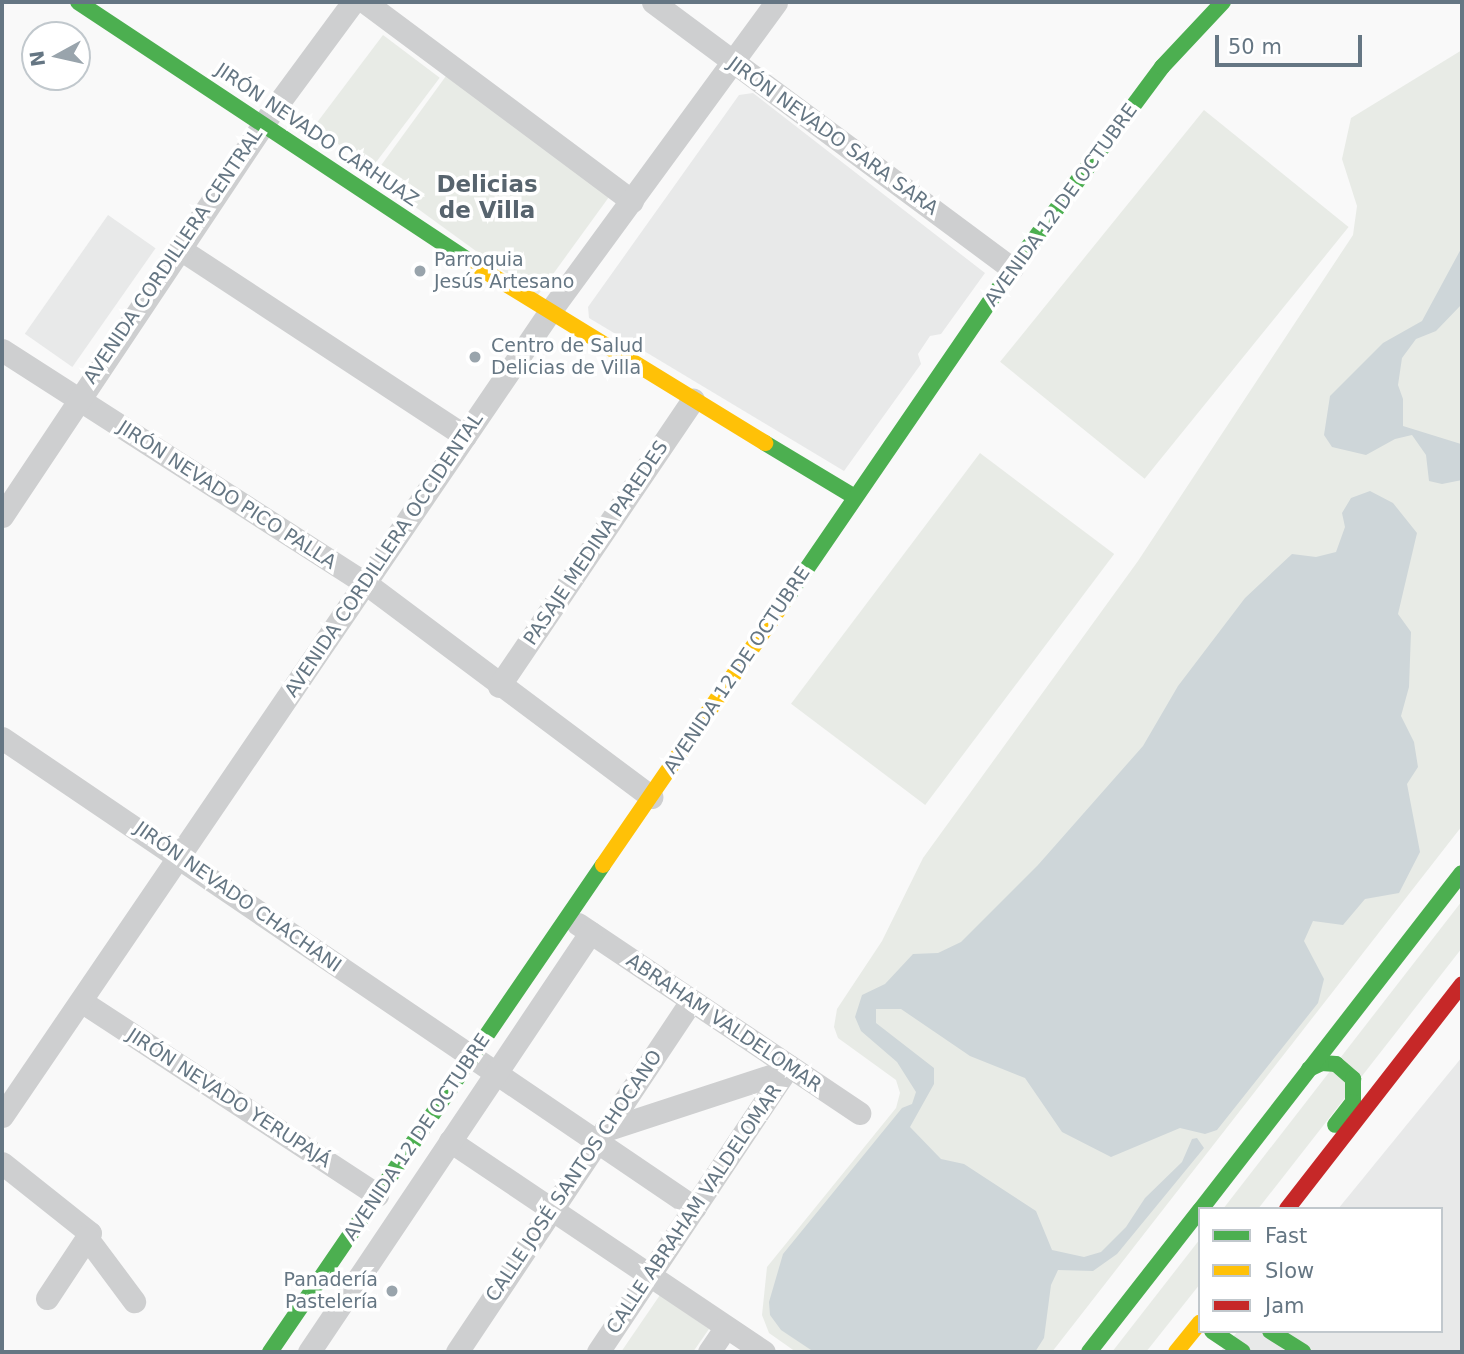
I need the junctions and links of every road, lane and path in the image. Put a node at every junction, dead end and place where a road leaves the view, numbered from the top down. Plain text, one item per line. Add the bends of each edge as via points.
1 (78, 2) edge
2 (352, 2) edge
3 (365, 2) edge
4 (653, 2) edge
5 (776, 2) edge
6 (1223, 2) edge
7 (732, 61) junction
8 (263, 124) junction
9 (632, 201) junction
10 (180, 249) junction
11 (1012, 268) junction
12 (548, 314) junction
13 (2, 350) edge
14 (76, 399) junction
15 (692, 400) junction
16 (465, 436) junction
17 (855, 497) junction
18 (2, 516) edge
19 (364, 583) junction
20 (499, 686) junction
21 (2, 738) edge
22 (651, 797) junction
23 (181, 855) junction
24 (1462, 873) edge
25 (567, 915) junction
26 (590, 933) junction
27 (1462, 984) edge
28 (691, 1000) junction
29 (81, 1001) junction
30 (471, 1059) junction
31 (788, 1069) junction
32 (1309, 1069) junction
33 (494, 1076) junction
34 (859, 1113) dead end
35 (2, 1116) edge
36 (601, 1137) junction
37 (450, 1142) junction
38 (2, 1163) edge
39 (1305, 1185) junction
40 (377, 1195) junction
41 (1202, 1207) edge
42 (1288, 1207) edge
43 (695, 1208) junction
44 (552, 1210) junction
45 (1198, 1212) edge
46 (87, 1238) junction
47 (650, 1276) junction
48 (47, 1298) dead end
49 (134, 1301) dead end
50 (1198, 1325) edge
51 (726, 1327) junction
52 (1215, 1333) edge
53 (1273, 1333) edge
54 (276, 1350) edge
55 (309, 1352) edge
56 (457, 1352) edge
57 (598, 1352) edge
58 (709, 1352) edge
59 (764, 1352) edge
60 (1089, 1352) edge
61 (1176, 1352) edge
62 (1243, 1352) edge
63 (1303, 1352) edge

1 - 8 street, JIRÓN NEVADO CARHUAZ
2 - 8 street, AVENIDA CORDILLERA CENTRAL
3 - 9 street
4 - 7 street, JIRÓN NEVADO SARA SARA
5 - 7 street, AVENIDA CORDILLERA OCCIDENTAL
6 - 11 street, AVENIDA 12 DE OCTUBRE via 1162,67
7 - 9 street, AVENIDA CORDILLERA OCCIDENTAL
7 - 11 street, JIRÓN NEVADO SARA SARA
8 - 10 street, AVENIDA CORDILLERA CENTRAL
8 - 12 street, JIRÓN NEVADO CARHUAZ
9 - 12 street, AVENIDA CORDILLERA OCCIDENTAL
10 - 14 street, AVENIDA CORDILLERA CENTRAL
10 - 16 street
11 - 17 street, AVENIDA 12 DE OCTUBRE
12 - 15 street, JIRÓN NEVADO CARHUAZ
12 - 16 street, AVENIDA CORDILLERA OCCIDENTAL
13 - 14 street, JIRÓN NEVADO PICO PALLA
14 - 18 street, AVENIDA CORDILLERA CENTRAL
14 - 19 street, JIRÓN NEVADO PICO PALLA
15 - 17 street, JIRÓN NEVADO CARHUAZ
15 - 20 street, PASAJE MEDINA PAREDES
16 - 19 street, AVENIDA CORDILLERA OCCIDENTAL
17 - 22 street, AVENIDA 12 DE OCTUBRE
19 - 20 street, JIRÓN NEVADO PICO PALLA
19 - 23 street, AVENIDA CORDILLERA OCCIDENTAL
20 - 22 street, JIRÓN NEVADO PICO PALLA
21 - 23 street, JIRÓN NEVADO CHACHANI
22 - 25 street, AVENIDA 12 DE OCTUBRE
23 - 29 street, AVENIDA CORDILLERA OCCIDENTAL
23 - 30 street, JIRÓN NEVADO CHACHANI
24 - 32 street
25 - 26 street, ABRAHAM VALDELOMAR
25 - 30 street, AVENIDA 12 DE OCTUBRE
26 - 28 street, ABRAHAM VALDELOMAR
26 - 33 street, AVENIDA 12 DE OCTUBRE
27 - 39 street
28 - 31 street, ABRAHAM VALDELOMAR
28 - 36 street, CALLE JOSÉ SANTOS CHOCANO
29 - 35 street, AVENIDA CORDILLERA OCCIDENTAL
29 - 40 street, JIRÓN NEVADO YERUPAJÁ
30 - 33 street, JIRÓN NEVADO CHACHANI
30 - 40 street, AVENIDA 12 DE OCTUBRE
31 - 34 street, ABRAHAM VALDELOMAR
31 - 36 street
31 - 43 street, CALLE ABRAHAM VALDELOMAR
32 - 39 street via 1322,1063 1342,1066 1353,1079 1355,1095 1306,1161
32 - 41 street
33 - 36 street, JIRÓN NEVADO CHACHANI
33 - 37 street, AVENIDA 12 DE OCTUBRE
36 - 43 street, JIRÓN NEVADO CHACHANI
36 - 44 street, CALLE JOSÉ SANTOS CHOCANO
37 - 44 street
37 - 55 street, AVENIDA 12 DE OCTUBRE
38 - 46 street via 90,1233
39 - 42 street
40 - 54 street, AVENIDA 12 DE OCTUBRE
43 - 47 street, CALLE ABRAHAM VALDELOMAR
44 - 47 street
44 - 56 street, CALLE JOSÉ SANTOS CHOCANO
45 - 60 street
46 - 48 street
46 - 49 street
47 - 51 street
47 - 57 street, CALLE ABRAHAM VALDELOMAR
50 - 61 street
51 - 58 street
51 - 59 street
52 - 62 street
53 - 63 street

